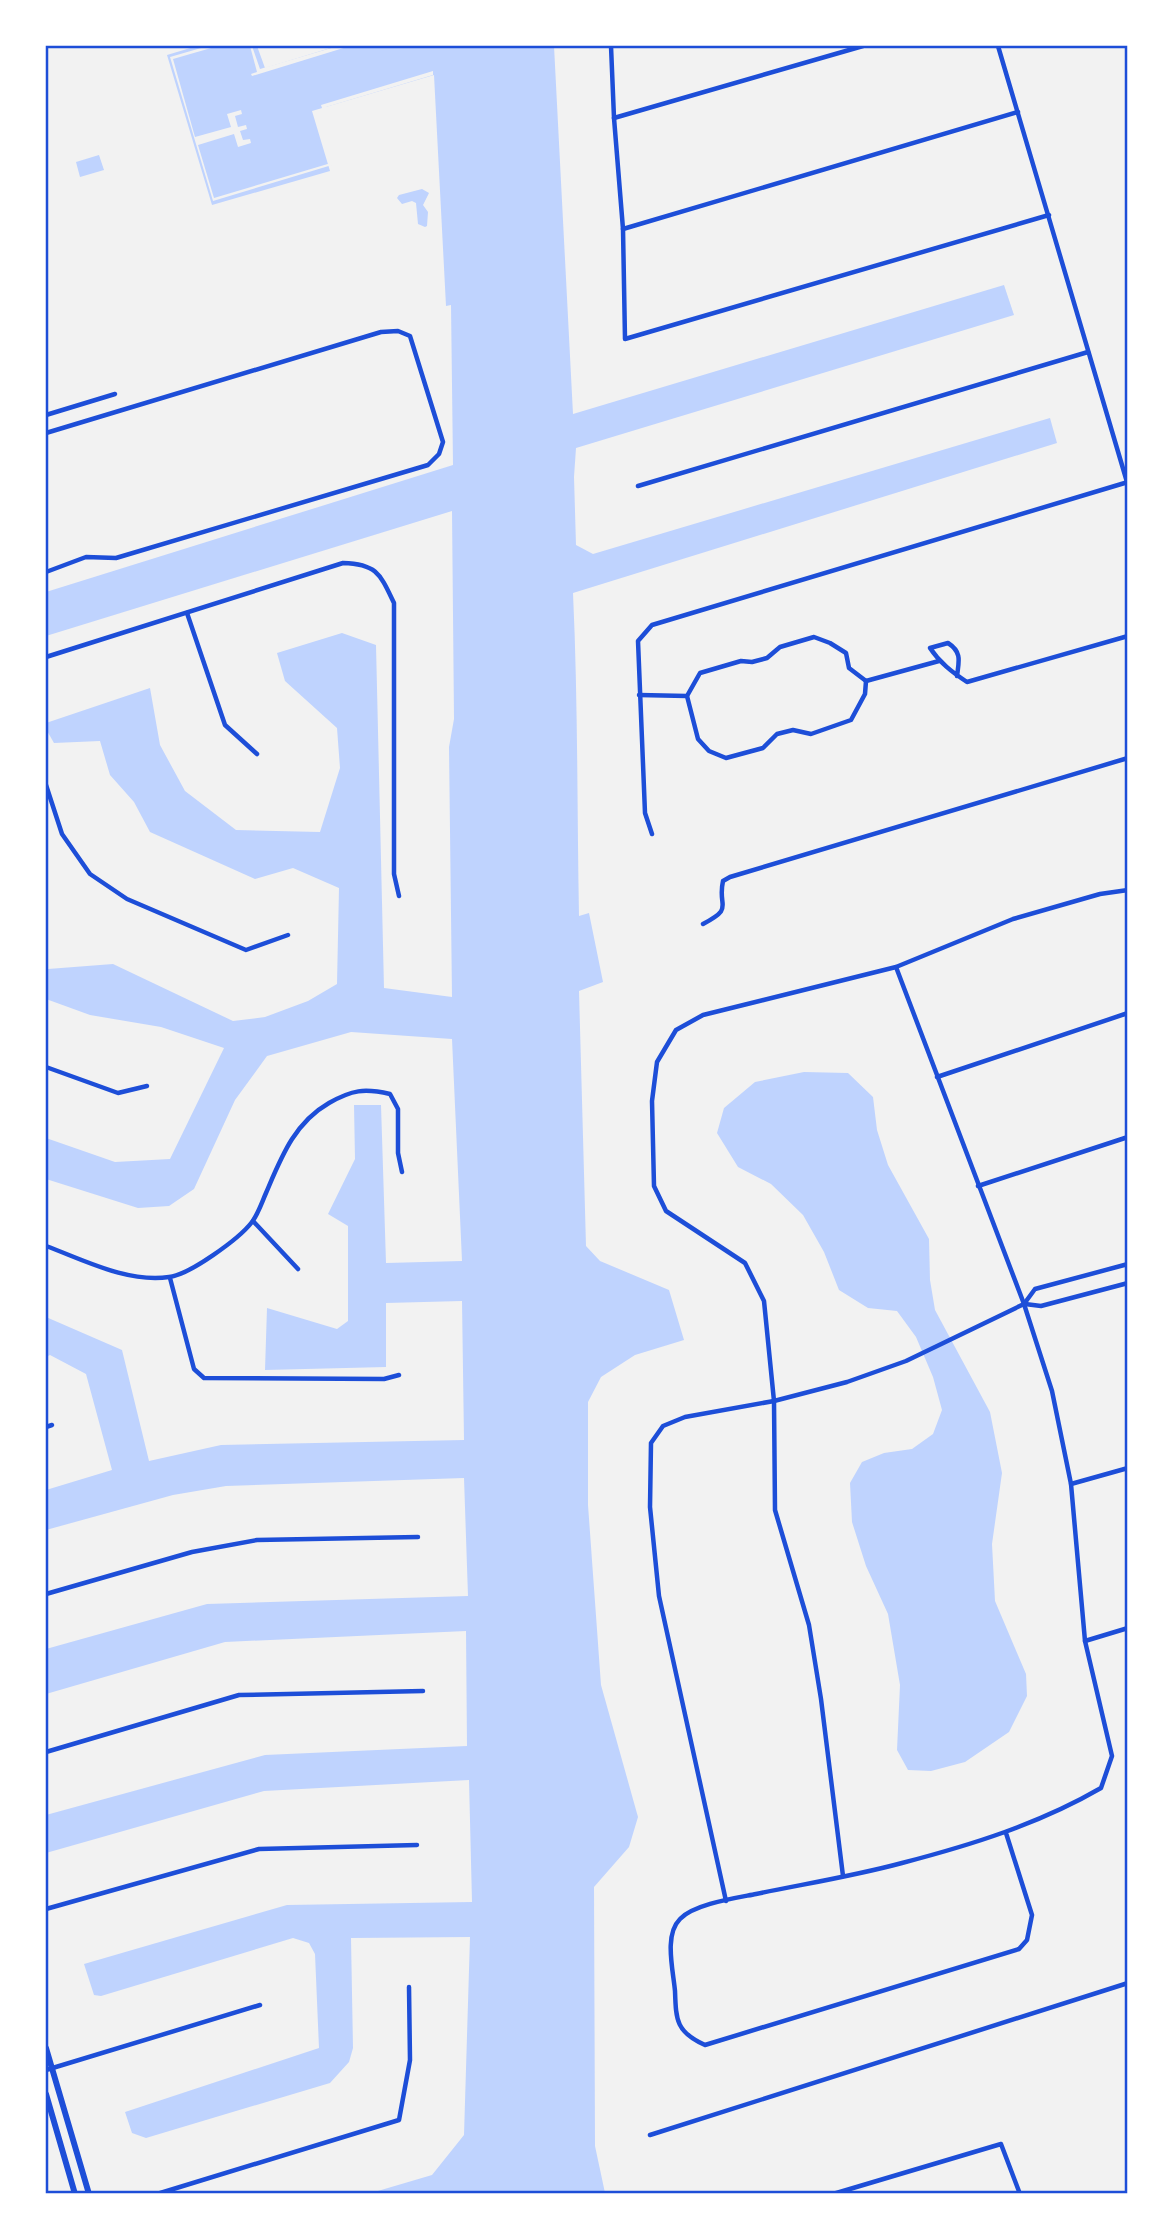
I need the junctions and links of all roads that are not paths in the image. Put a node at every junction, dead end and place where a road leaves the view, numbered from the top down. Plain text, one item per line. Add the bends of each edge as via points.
1 (611, 46) edge
2 (863, 46) edge
3 (998, 46) edge
4 (1018, 112) junction
5 (614, 118) junction
6 (1049, 215) junction
7 (623, 229) junction
8 (1088, 352) junction
9 (115, 394) dead end
10 (46, 415) edge
11 (46, 433) edge
12 (1127, 482) edge
13 (638, 486) dead end
14 (46, 572) edge
15 (187, 613) junction
16 (1128, 636) edge
17 (46, 657) edge
18 (939, 661) junction
19 (957, 676) junction
20 (866, 681) junction
21 (639, 695) junction
22 (687, 696) junction
23 (257, 754) dead end
24 (1128, 758) edge
25 (46, 785) edge
26 (652, 834) dead end
27 (1128, 890) edge
28 (398, 896) dead end
29 (703, 924) dead end
30 (288, 935) dead end
31 (896, 967) junction
32 (1128, 1013) edge
33 (46, 1067) edge
34 (937, 1077) junction
35 (147, 1086) dead end
36 (1128, 1137) edge
37 (402, 1172) dead end
38 (978, 1186) junction
39 (253, 1222) junction
40 (46, 1246) edge
41 (1128, 1265) edge
42 (298, 1269) dead end
43 (170, 1278) junction
44 (1128, 1283) edge
45 (1024, 1304) junction
46 (399, 1375) dead end
47 (774, 1401) junction
48 (1128, 1468) edge
49 (1071, 1484) junction
50 (418, 1537) dead end
51 (46, 1594) edge
52 (1128, 1628) edge
53 (1085, 1641) junction
54 (423, 1691) dead end
55 (46, 1752) edge
56 (1006, 1833) junction
57 (416, 1845) dead end
58 (843, 1876) junction
59 (726, 1901) junction
60 (46, 1909) edge
61 (1128, 1983) edge
62 (409, 1987) dead end
63 (261, 2005) dead end
64 (46, 2048) edge
65 (48, 2069) edge
66 (46, 2094) edge
67 (650, 2135) dead end
68 (73, 2142) junction
69 (61, 2146) junction
70 (75, 2193) edge
71 (89, 2193) edge
72 (157, 2193) edge
73 (833, 2193) edge
74 (1020, 2193) edge

1 - 5 street
2 - 5 street
3 - 4 street
4 - 6 street
4 - 7 street
5 - 7 street
6 - 7 street via 625,339
6 - 8 street
8 - 12 street
8 - 13 street
9 - 10 street
11 - 14 street via 398,331 410,336 443,442 428,465 116,558 86,557
12 - 21 street via 652,625 638,641
15 - 17 street
15 - 23 street via 225,725
15 - 28 street via 343,564 364,564 381,576 394,603 394,874
16 - 19 street via 967,682
18 - 19 street
18 - 19 street via 930,648 948,643 957,648
18 - 20 street
20 - 22 street via 849,668 846,653 814,637 780,647 767,658 700,673
20 - 22 street via 865,694 851,720 811,734 793,730 777,734 763,748 726,758 709,751 698,739
21 - 22 street
21 - 26 street via 645,813
24 - 29 street via 730,877 723,881 720,915
25 - 30 street via 62,834 90,874 127,899 246,950
27 - 31 street via 1013,919
31 - 34 street
31 - 47 street via 703,1015 676,1030 657,1062 652,1101 654,1186 666,1211 745,1263 764,1301
32 - 34 street
33 - 35 street via 118,1093
34 - 38 street
36 - 38 street
37 - 39 street via 398,1110 390,1094 369,1089 343,1095 300,1126
38 - 45 street
39 - 42 street
39 - 43 street via 215,1255
40 - 43 street via 131,1277
41 - 45 street via 1035,1290
43 - 46 street via 194,1370 204,1378 384,1379
44 - 45 street via 1041,1306
45 - 47 street via 906,1361
45 - 49 street via 1052,1391
47 - 58 street via 775,1510 809,1625
47 - 59 street via 685,1417 663,1426 651,1443 650,1507 659,1595
48 - 49 street
49 - 53 street
50 - 51 street via 257,1540 192,1552
52 - 53 street
53 - 56 street via 1112,1756 1101,1788
54 - 55 street via 239,1695
56 - 58 street
56 - 59 street via 1032,1915 1027,1940 1019,1949 705,2045 688,2037 676,2020 671,1933 681,1918 693,1911
57 - 60 street via 259,1849
58 - 59 street
61 - 67 street
62 - 72 street via 410,2060 399,2120
63 - 65 street
64 - 65 street
65 - 68 street
66 - 69 street
68 - 69 street
68 - 71 street
69 - 70 street
73 - 74 street via 1001,2144

